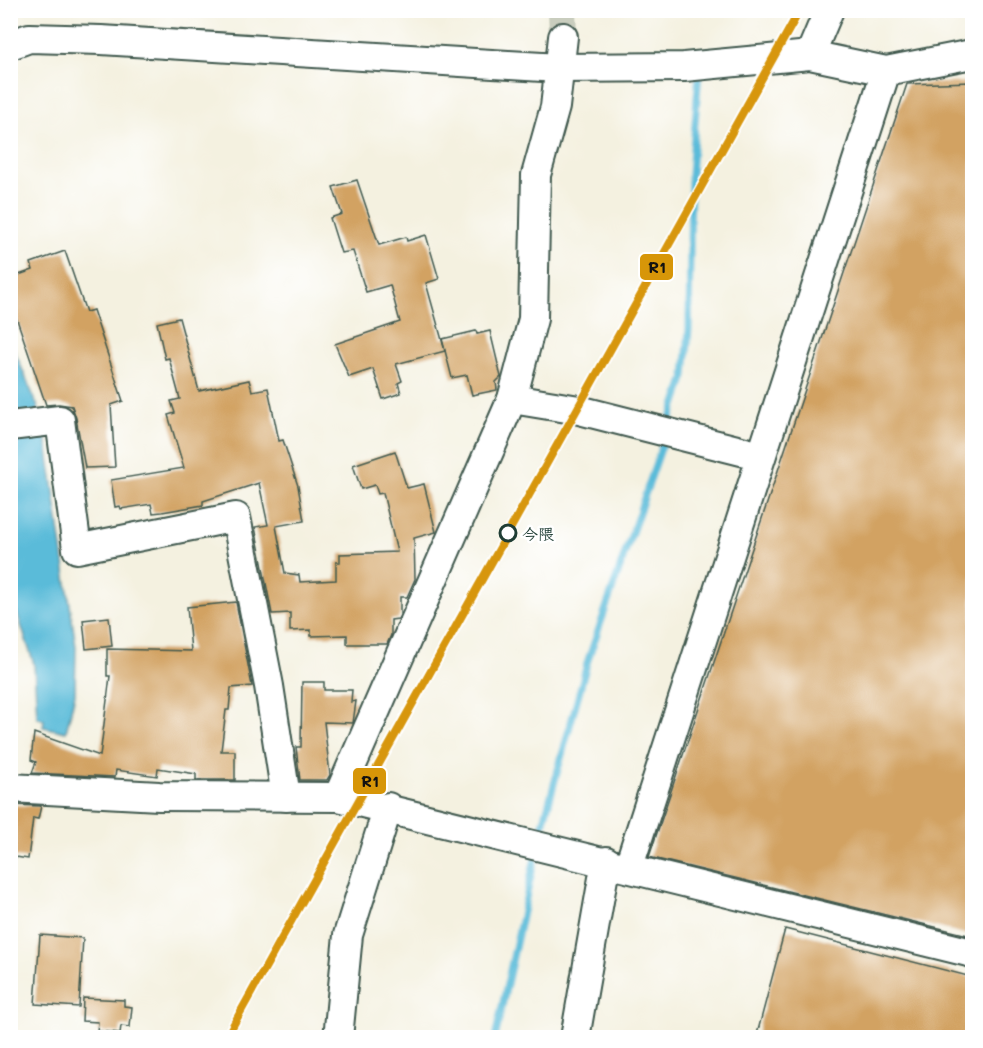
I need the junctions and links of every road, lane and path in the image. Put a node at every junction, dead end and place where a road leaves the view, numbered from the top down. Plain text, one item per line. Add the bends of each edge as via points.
1 (830, 10) edge
2 (563, 37) tunnel mouth
3 (10, 45) edge
4 (810, 55) junction
5 (965, 60) edge
6 (559, 68) junction
7 (886, 71) junction
8 (512, 399) junction
9 (10, 426) edge
10 (761, 456) junction
11 (10, 788) edge
12 (286, 797) junction
13 (338, 797) junction
14 (388, 807) junction
15 (617, 863) junction
16 (972, 953) edge
17 (338, 1038) edge
18 (575, 1038) edge

1 - 4 street
2 - 6 street
3 - 6 street via 29,38 101,40
4 - 6 street via 684,67
4 - 7 street
5 - 7 street
6 - 8 street via 555,107 536,175 533,319
7 - 10 street
8 - 10 street via 579,410
8 - 13 street
9 - 12 street via 60,420 77,549 236,518
10 - 15 street
11 - 12 street via 159,796
12 - 13 street
13 - 14 street
14 - 15 street
14 - 17 street via 348,935
15 - 16 street
15 - 18 street

